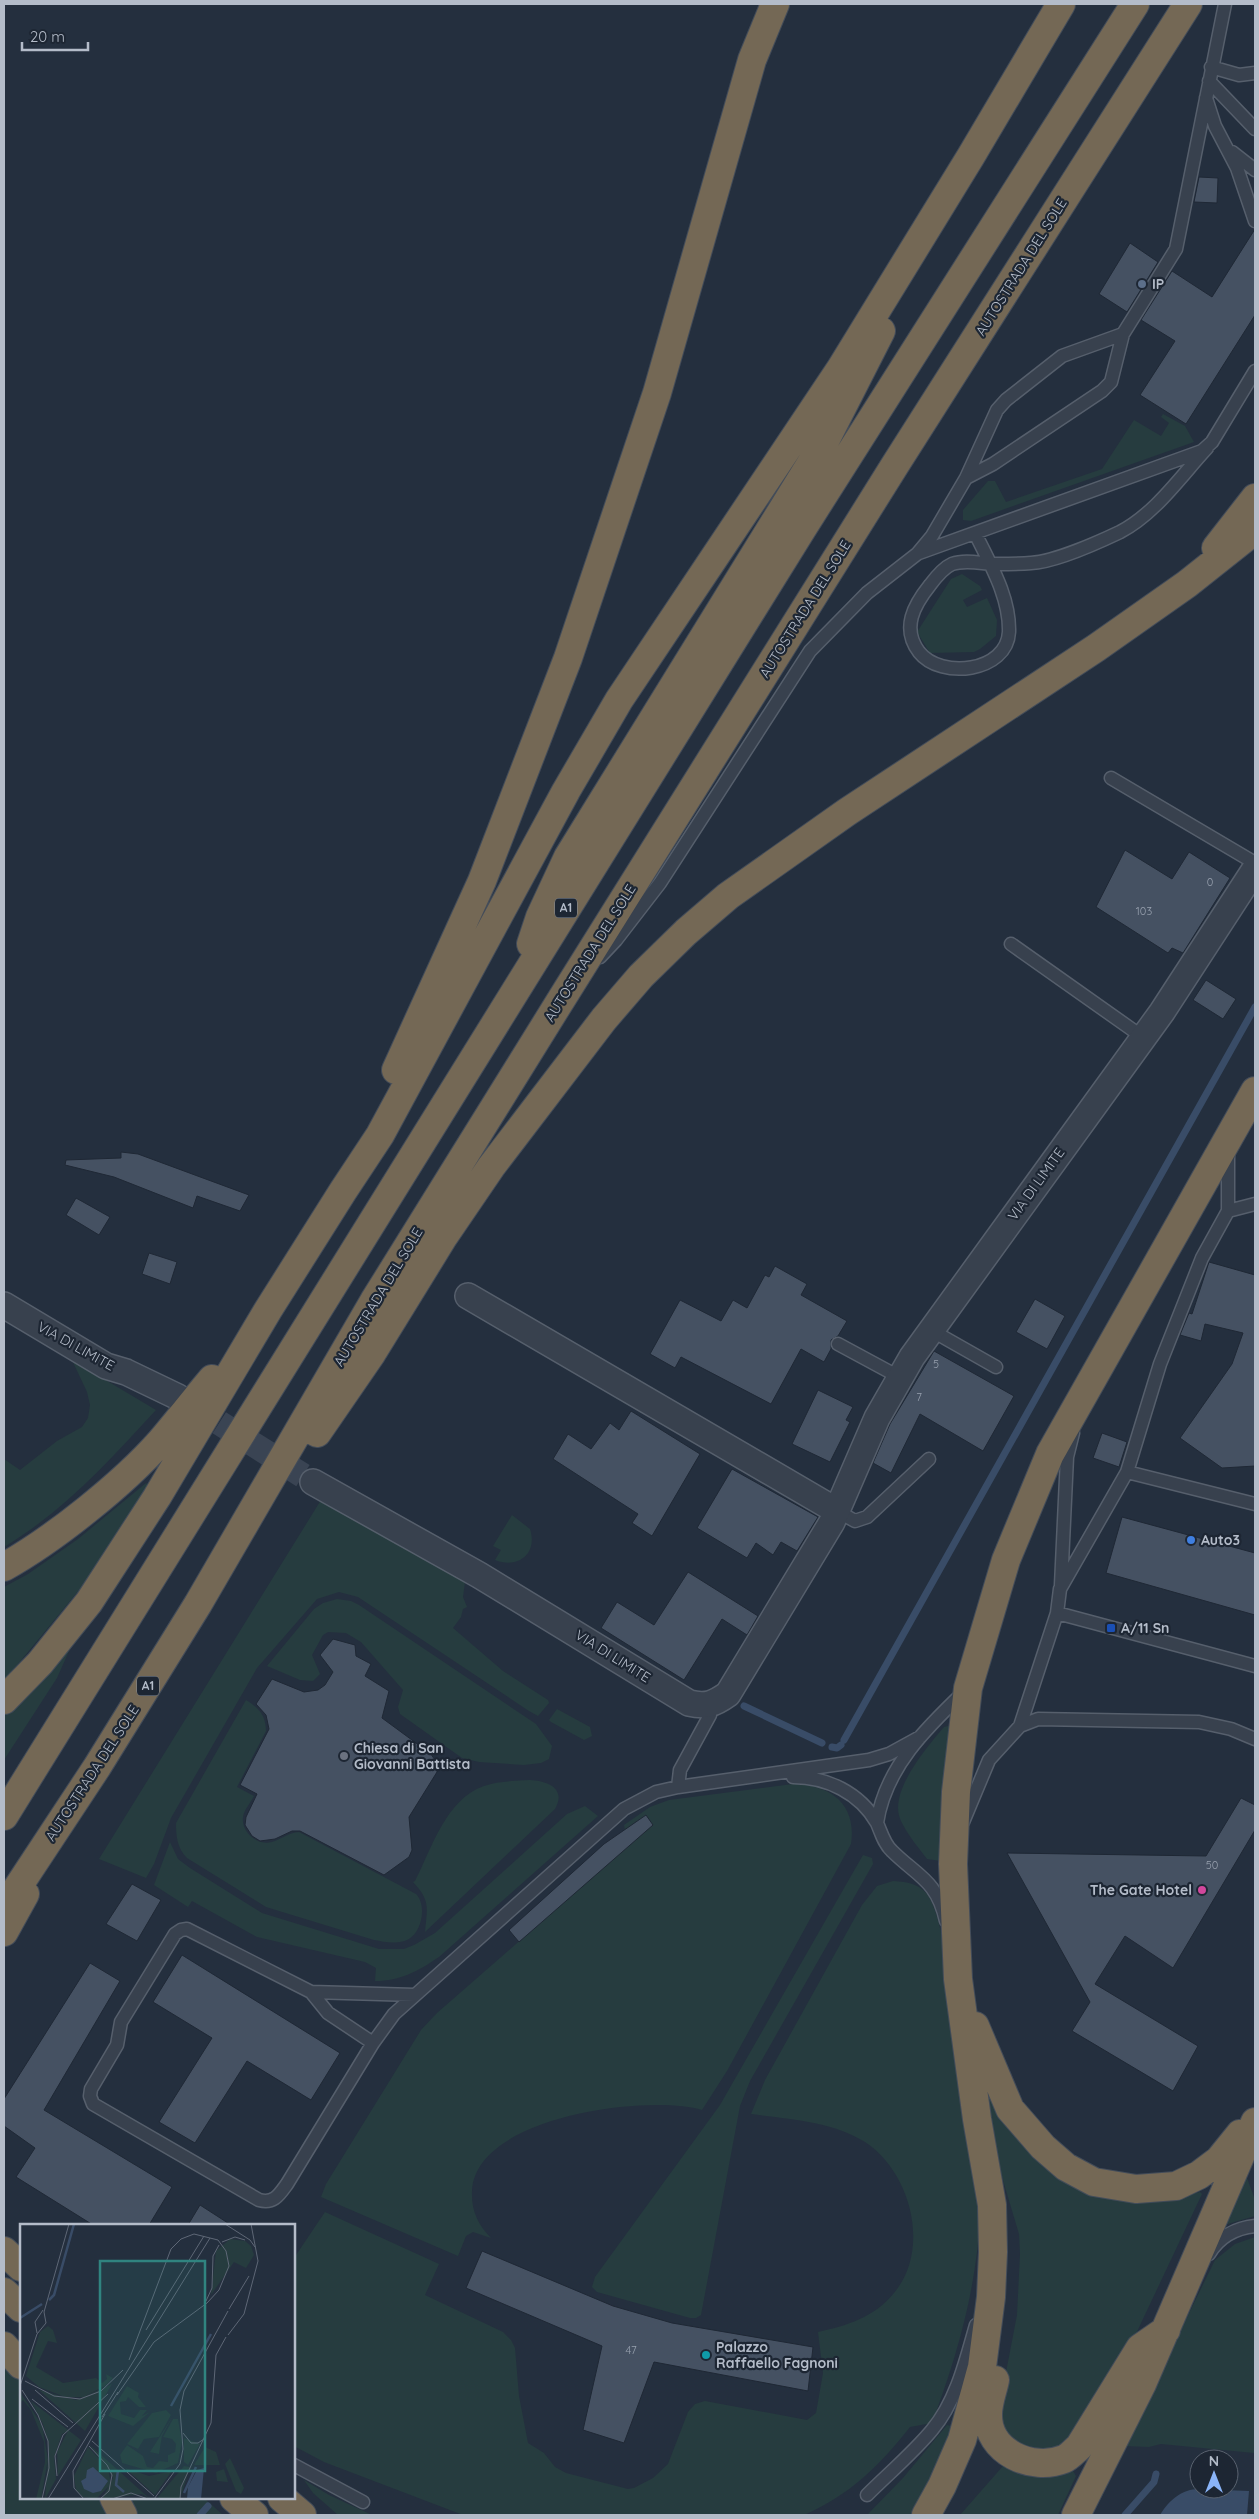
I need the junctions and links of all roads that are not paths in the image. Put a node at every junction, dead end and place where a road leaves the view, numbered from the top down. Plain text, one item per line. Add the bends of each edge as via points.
1 (775, 4) edge
2 (1061, 4) edge
3 (1134, 4) edge
4 (1188, 4) edge
5 (1225, 4) edge
6 (1212, 67) junction
7 (1255, 73) edge
8 (1208, 81) junction
9 (1205, 96) junction
10 (1255, 129) edge
11 (1226, 146) junction
12 (971, 156) junction
13 (1255, 170) edge
14 (1255, 221) edge
15 (1123, 334) junction
16 (1255, 371) edge
17 (1207, 448) junction
18 (966, 478) junction
19 (1255, 498) edge
20 (1255, 530) edge
21 (975, 533) junction
22 (917, 554) junction
23 (990, 564) junction
24 (1187, 584) junction
25 (1111, 778) dead end
26 (1255, 863) edge
27 (1255, 869) edge
28 (1011, 944) dead end
29 (564, 995) junction
30 (501, 1014) junction
31 (1144, 1038) junction
32 (1253, 1098) edge
33 (1228, 1140) junction
34 (343, 1190) junction
35 (1255, 1204) edge
36 (1228, 1211) junction
37 (468, 1296) dead end
38 (4, 1304) edge
39 (268, 1310) junction
40 (930, 1330) junction
41 (838, 1344) dead end
42 (996, 1367) dead end
43 (900, 1378) junction
44 (178, 1397) tunnel mouth
45 (1081, 1399) junction
46 (929, 1459) dead end
47 (1126, 1472) junction
48 (314, 1482) tunnel mouth
49 (1255, 1504) edge
50 (836, 1511) junction
51 (4, 1567) edge
52 (1060, 1589) junction
53 (198, 1604) junction
54 (1058, 1613) junction
55 (1255, 1666) edge
56 (968, 1688) junction
57 (4, 1700) edge
58 (709, 1705) junction
59 (1020, 1726) junction
60 (920, 1737) junction
61 (1255, 1739) edge
62 (97, 1767) junction
63 (761, 1777) junction
64 (678, 1786) junction
65 (4, 1816) edge
66 (877, 1823) junction
67 (954, 1846) junction
68 (4, 1908) edge
69 (4, 1932) edge
70 (960, 1987) junction
71 (311, 1992) junction
72 (415, 1995) junction
73 (373, 2043) junction
74 (1255, 2110) edge
75 (1255, 2122) edge
76 (984, 2158) junction
77 (1255, 2226) edge
78 (4, 2251) edge
79 (994, 2252) junction
80 (20, 2266) edge
81 (4, 2292) edge
82 (20, 2307) edge
83 (1166, 2330) junction
84 (4, 2346) edge
85 (20, 2364) edge
86 (295, 2466) edge
87 (867, 2495) dead end
88 (115, 2499) edge
89 (235, 2499) edge
90 (283, 2499) edge
91 (363, 2502) dead end
92 (123, 2515) edge
93 (254, 2515) edge
94 (302, 2515) edge
95 (926, 2515) edge
96 (1076, 2515) edge

1 - 34 highway via 752,60 657,394 568,658 482,881
2 - 12 highway
3 - 30 highway, A1 via 802,529
4 - 29 highway, AUTOSTRADA DEL SOLE / A1
5 - 6 lane
6 - 7 lane via 1238,75
6 - 8 lane
8 - 9 lane
8 - 10 lane
9 - 11 lane
9 - 15 lane via 1176,249
11 - 13 lane
11 - 14 lane
12 - 30 highway via 826,439 568,857 540,916 525,961
12 - 34 highway via 841,368 619,700 566,791 380,1135
15 - 18 lane via 1111,382 1102,391 993,464
15 - 18 lane via 1062,356 1006,400 990,424
16 - 17 lane
17 - 21 lane
17 - 23 lane via 1152,508 1121,531 1039,562
18 - 22 lane via 932,536
19 - 24 highway
20 - 24 highway
21 - 22 lane
21 - 23 lane
22 - 29 lane via 866,593 810,651 660,883 616,940
23 - 23 lane via 1005,602 1009,633 1006,647 995,658 979,666 945,668 929,662 919,652 911,635 910,618 916,602 937,576 951,565 970,562
24 - 53 highway via 847,812 728,896 641,976 491,1167 372,1353
25 - 26 lane
27 - 31 street, VIA DI LIMITE
28 - 31 lane
29 - 53 highway, AUTOSTRADA DEL SOLE / A1 via 374,1301
30 - 65 highway, A1
31 - 40 street, VIA DI LIMITE
32 - 33 highway
33 - 36 lane
33 - 45 highway
34 - 39 highway
35 - 36 lane
36 - 47 lane via 1202,1258 1160,1364
37 - 50 street
38 - 44 street, VIA DI LIMITE via 106,1366
39 - 51 highway via 160,1442 67,1525
39 - 57 highway via 157,1497 89,1602 40,1663
40 - 42 lane
40 - 43 street, VIA DI LIMITE
41 - 43 lane
43 - 50 street, VIA DI LIMITE via 877,1418
45 - 52 lane via 1067,1457
45 - 56 highway via 1050,1454 1006,1560
46 - 50 lane via 867,1517 855,1521
47 - 49 lane
47 - 52 lane
48 - 58 street, VIA DI LIMITE via 479,1574 689,1703
50 - 58 street, VIA DI LIMITE via 728,1694
52 - 54 lane
53 - 62 highway, AUTOSTRADA DEL SOLE / A1
54 - 55 lane
54 - 59 lane
56 - 60 lane
56 - 67 highway via 956,1792
58 - 64 lane via 710,1715 680,1770
59 - 61 lane via 1038,1719 1199,1722 1231,1729
59 - 67 lane via 989,1760
60 - 63 lane via 889,1754 869,1760
60 - 66 lane via 892,1777 879,1808
62 - 68 highway, AUTOSTRADA DEL SOLE / A1
62 - 69 highway
63 - 64 lane
63 - 66 lane via 807,1777 834,1785 864,1806
64 - 72 lane via 656,1792 624,1809
66 - 70 lane via 890,1850 933,1888 944,1912
67 - 70 highway
70 - 74 highway via 1010,2109 1043,2148 1066,2167 1094,2182 1136,2189 1176,2186 1219,2160
70 - 76 highway
71 - 72 lane
71 - 73 lane via 328,2012
71 - 73 lane via 187,1929 181,1930 175,1934 122,2022 117,2045 92,2089 93,2104 204,2170 268,2202 276,2199 287,2184
72 - 73 lane via 391,2018
75 - 83 highway
76 - 79 highway via 992,2206
76 - 83 highway via 1008,2234 1009,2284 988,2414 992,2433 1002,2449 1032,2463 1050,2463 1066,2458 1091,2430 1140,2348
77 - 83 lane via 1229,2233 1215,2243
78 - 80 highway
79 - 87 lane via 963,2369 946,2409 933,2430
79 - 95 highway via 982,2367 962,2440
81 - 82 highway
83 - 96 highway
84 - 85 highway
86 - 91 lane
88 - 92 highway
89 - 93 highway
90 - 94 highway

